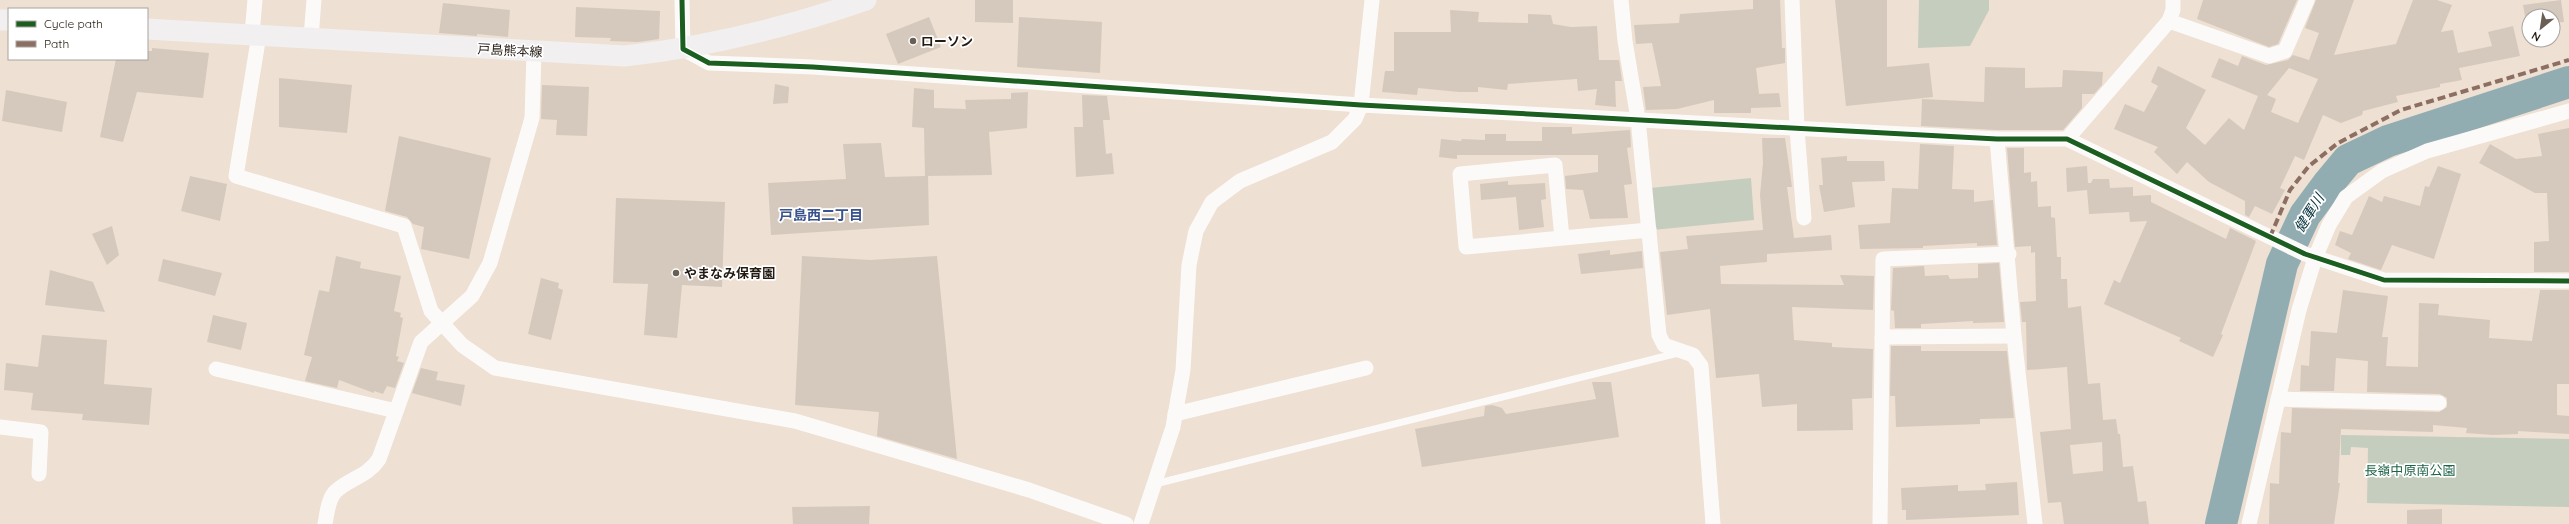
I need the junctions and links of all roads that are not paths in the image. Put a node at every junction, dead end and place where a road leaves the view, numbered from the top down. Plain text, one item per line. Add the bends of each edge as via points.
1 (255, 0) edge
2 (314, 0) edge
3 (682, 0) edge
4 (866, 0) edge
5 (1372, 0) edge
6 (1621, 0) edge
7 (1792, 0) edge
8 (2185, 0) edge
9 (2307, 0) edge
10 (2172, 10) edge
11 (148, 29) edge
12 (255, 35) junction
13 (311, 37) junction
14 (683, 49) junction
15 (534, 52) junction
16 (1361, 105) junction
17 (2569, 112) edge
18 (1638, 119) junction
19 (1797, 129) junction
20 (2067, 138) junction
21 (1997, 139) junction
22 (1804, 218) dead end
23 (1649, 230) junction
24 (1562, 238) junction
25 (2009, 254) junction
26 (2310, 256) junction
27 (2569, 281) edge
28 (441, 323) junction
29 (2014, 336) junction
30 (1882, 337) junction
31 (1684, 352) junction
32 (1366, 368) dead end
33 (216, 369) dead end
34 (2278, 399) junction
35 (2439, 403) dead end
36 (396, 410) junction
37 (1175, 414) junction
38 (0, 427) edge
39 (39, 474) dead end
40 (1154, 484) junction
41 (325, 524) edge
42 (1126, 524) edge
43 (1141, 524) edge
44 (1713, 524) edge
45 (1880, 524) edge
46 (2035, 524) edge
47 (2249, 524) edge

1 - 12 street
2 - 13 street
3 - 14 street
4 - 14 main road, 戸島熊本線 via 813,18
5 - 16 street
6 - 18 street
7 - 19 street
8 - 10 street
9 - 10 street via 2285,51 2268,56
10 - 20 street
11 - 12 main road, 戸島熊本線
12 - 13 main road, 戸島熊本線
12 - 28 street via 236,176 404,226 431,311
13 - 15 main road, 戸島熊本線
14 - 15 main road, 戸島熊本線 via 624,56
14 - 16 street via 709,63 837,69
15 - 28 street via 532,118 490,263 472,296
16 - 18 street
16 - 37 street via 1355,119 1332,142 1240,181 1212,202 1196,231 1189,265 1183,370
17 - 26 street via 2427,151 2382,171 2346,197
18 - 19 street
18 - 23 street
19 - 21 street
19 - 22 street
20 - 21 street
20 - 26 street
21 - 25 street
23 - 24 street
23 - 31 street via 1659,335 1664,345
24 - 24 street via 1466,247 1460,174 1556,165
25 - 29 street
25 - 30 street via 1883,259
26 - 27 street via 2384,280
26 - 34 street
28 - 36 street via 421,342
28 - 42 street via 462,345 495,368 795,421 1029,490
29 - 30 street
29 - 46 street
30 - 45 street
31 - 40 lane
31 - 44 street via 1693,355 1701,366
32 - 37 street
33 - 36 street
34 - 35 street
34 - 47 street
36 - 41 street via 379,459 372,470 336,491 331,499
37 - 40 street
38 - 39 street via 41,432
40 - 43 street

